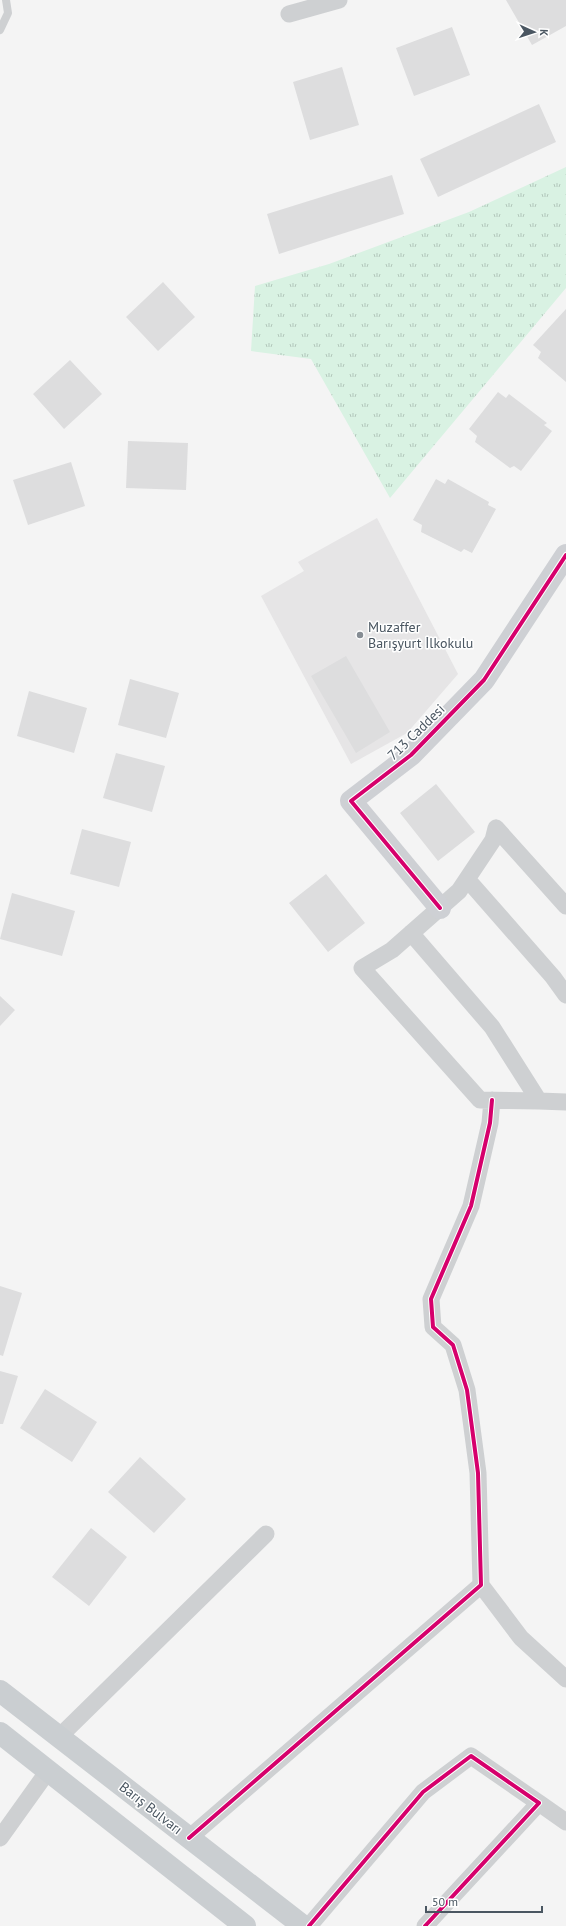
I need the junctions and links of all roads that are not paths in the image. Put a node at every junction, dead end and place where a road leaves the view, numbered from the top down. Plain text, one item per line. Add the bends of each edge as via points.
1 (6, 0) edge
2 (339, 0) edge
3 (289, 14) dead end
4 (0, 30) edge
5 (565, 558) edge
6 (467, 879) junction
7 (566, 906) edge
8 (440, 908) junction
9 (410, 934) junction
10 (566, 995) edge
11 (492, 1100) junction
12 (539, 1101) junction
13 (566, 1102) edge
14 (266, 1534) dead end
15 (481, 1585) junction
16 (566, 1679) edge
17 (0, 1691) edge
18 (0, 1733) edge
19 (59, 1737) junction
20 (48, 1771) junction
21 (539, 1803) junction
22 (566, 1822) edge
23 (0, 1838) edge
24 (189, 1838) junction
25 (245, 1926) edge
26 (303, 1926) edge
27 (309, 1926) edge
28 (425, 1926) edge

1 - 4 lane via 8,13
2 - 3 street
5 - 8 street, 713 Caddesi via 484,680 411,755 351,802
6 - 7 street via 493,840 496,828
6 - 8 street via 459,891
6 - 10 street
8 - 9 street
9 - 11 street via 392,950 362,968 480,1100
9 - 12 street via 492,1026
11 - 12 street
11 - 15 street via 490,1123 471,1206 431,1299 433,1327 453,1345 467,1390 478,1473
12 - 13 street
14 - 19 street
15 - 16 street via 521,1638
15 - 24 street
17 - 19 main road, Barış Bulvarı
18 - 20 main road
19 - 24 main road, Barış Bulvarı
20 - 23 street
20 - 25 main road
21 - 22 street
21 - 27 street via 471,1756 423,1792
21 - 28 street
24 - 26 main road, Barış Bulvarı

